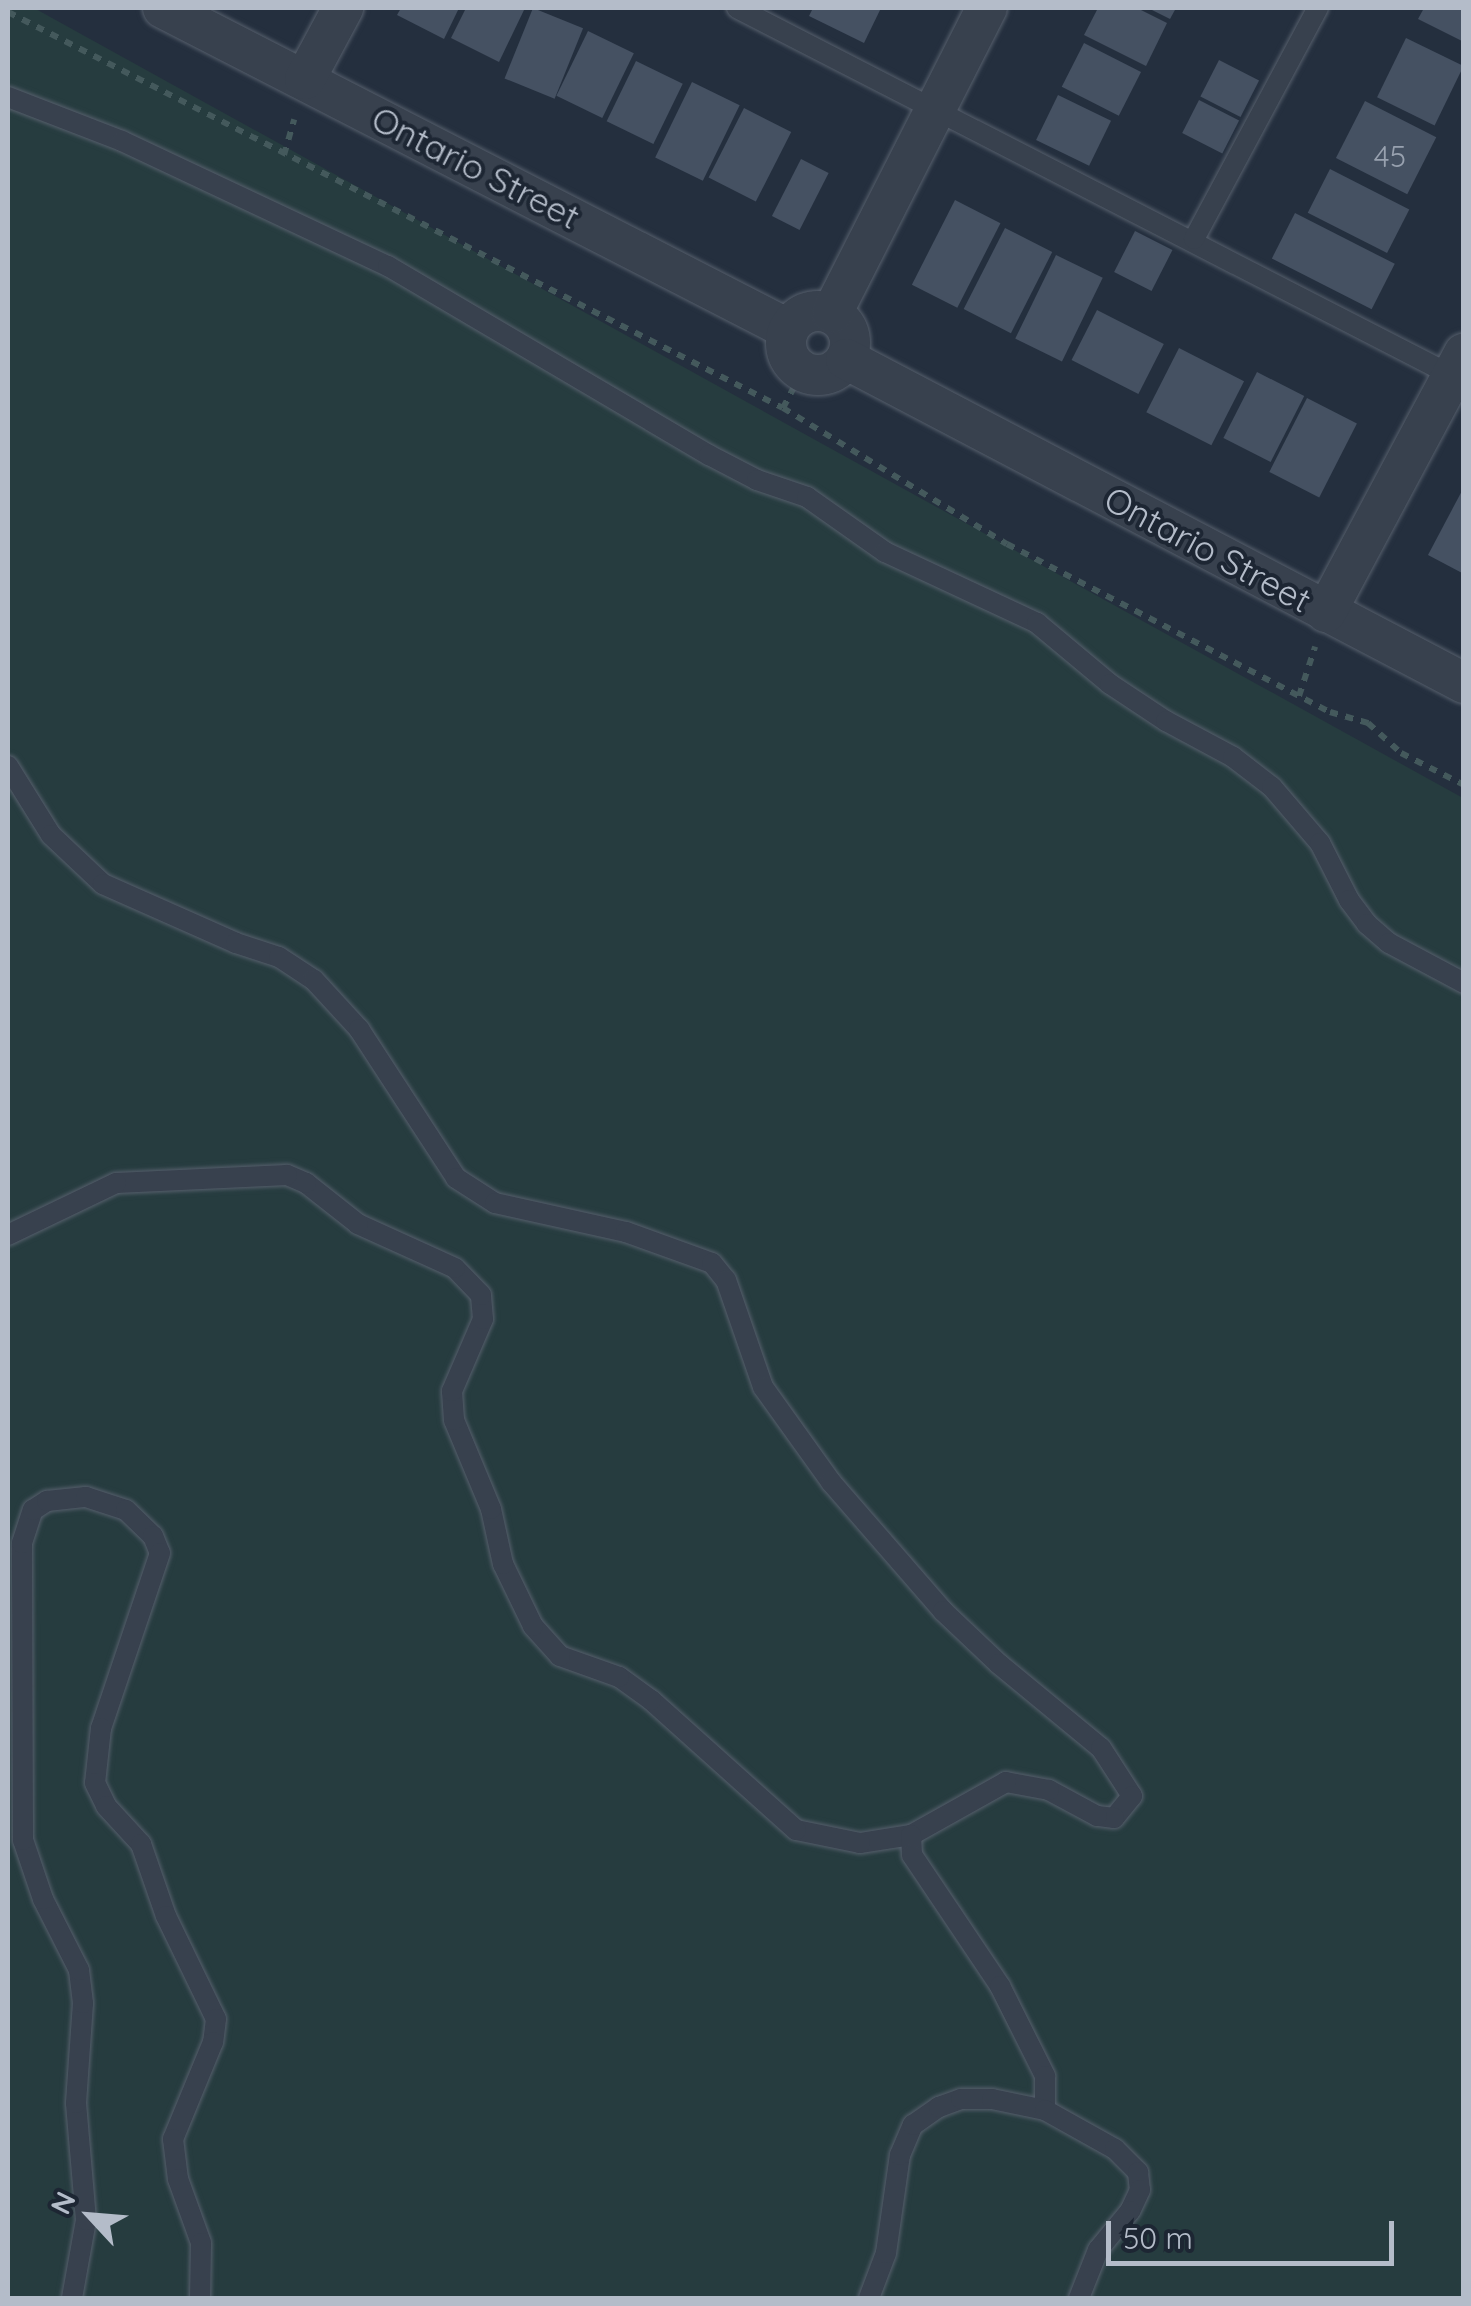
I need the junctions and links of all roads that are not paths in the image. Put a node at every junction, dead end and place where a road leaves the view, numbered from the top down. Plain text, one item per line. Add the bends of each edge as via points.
1 (163, 8) edge
2 (342, 8) edge
3 (737, 8) edge
4 (987, 8) edge
5 (1318, 8) edge
6 (305, 79) junction
7 (8, 97) edge
8 (934, 108) junction
9 (1194, 239) junction
10 (832, 313) junction
11 (788, 329) junction
12 (846, 359) junction
13 (1460, 370) edge
14 (1326, 612) junction
15 (1464, 683) edge
16 (8, 766) edge
17 (1464, 982) edge
18 (8, 1235) edge
19 (911, 1835) junction
20 (1044, 2110) junction
21 (72, 2298) edge
22 (200, 2298) edge
23 (870, 2298) edge
24 (1079, 2298) edge

1 - 6 street, Ontario Street
2 - 6 street
3 - 8 lane
4 - 8 street
5 - 9 lane
6 - 11 street, Ontario Street
7 - 17 lane via 122,140 388,266 709,455 808,497 885,552 1037,623 1110,684 1272,787 1320,843 1367,924 1389,943
8 - 9 lane
8 - 10 street
9 - 13 lane
10 - 11 street via 806,312
10 - 12 street via 849,333
11 - 12 street via 786,353 802,372 827,374
12 - 14 street, Ontario Street
13 - 14 street
14 - 15 street, Ontario Street
16 - 19 lane via 51,835 103,884 279,957 314,980 359,1029 456,1178 495,1203 626,1232 712,1263 726,1280 763,1387 831,1482 943,1611 1101,1748 1132,1796 1114,1818 1096,1816 1049,1790 1006,1782
18 - 19 lane via 116,1183 287,1175 358,1224 455,1268 481,1295 484,1318 452,1392 454,1420 492,1509 503,1564 534,1626 560,1656 620,1677 651,1700 796,1830 860,1843
19 - 20 lane via 912,1855 1000,1986 1037,2061
20 - 23 lane via 961,2100 913,2125 900,2155 886,2253
20 - 24 lane via 1115,2150 1138,2172 1140,2190 1098,2250
21 - 22 lane via 86,2220 76,2102 83,2003 78,1970 23,1840 22,1543 33,1510 48,1501 86,1498 126,1510 144,1524 160,1554 101,1728 95,1782 106,1806 141,1844 166,1916 216,2019 173,2140 178,2179 201,2243

